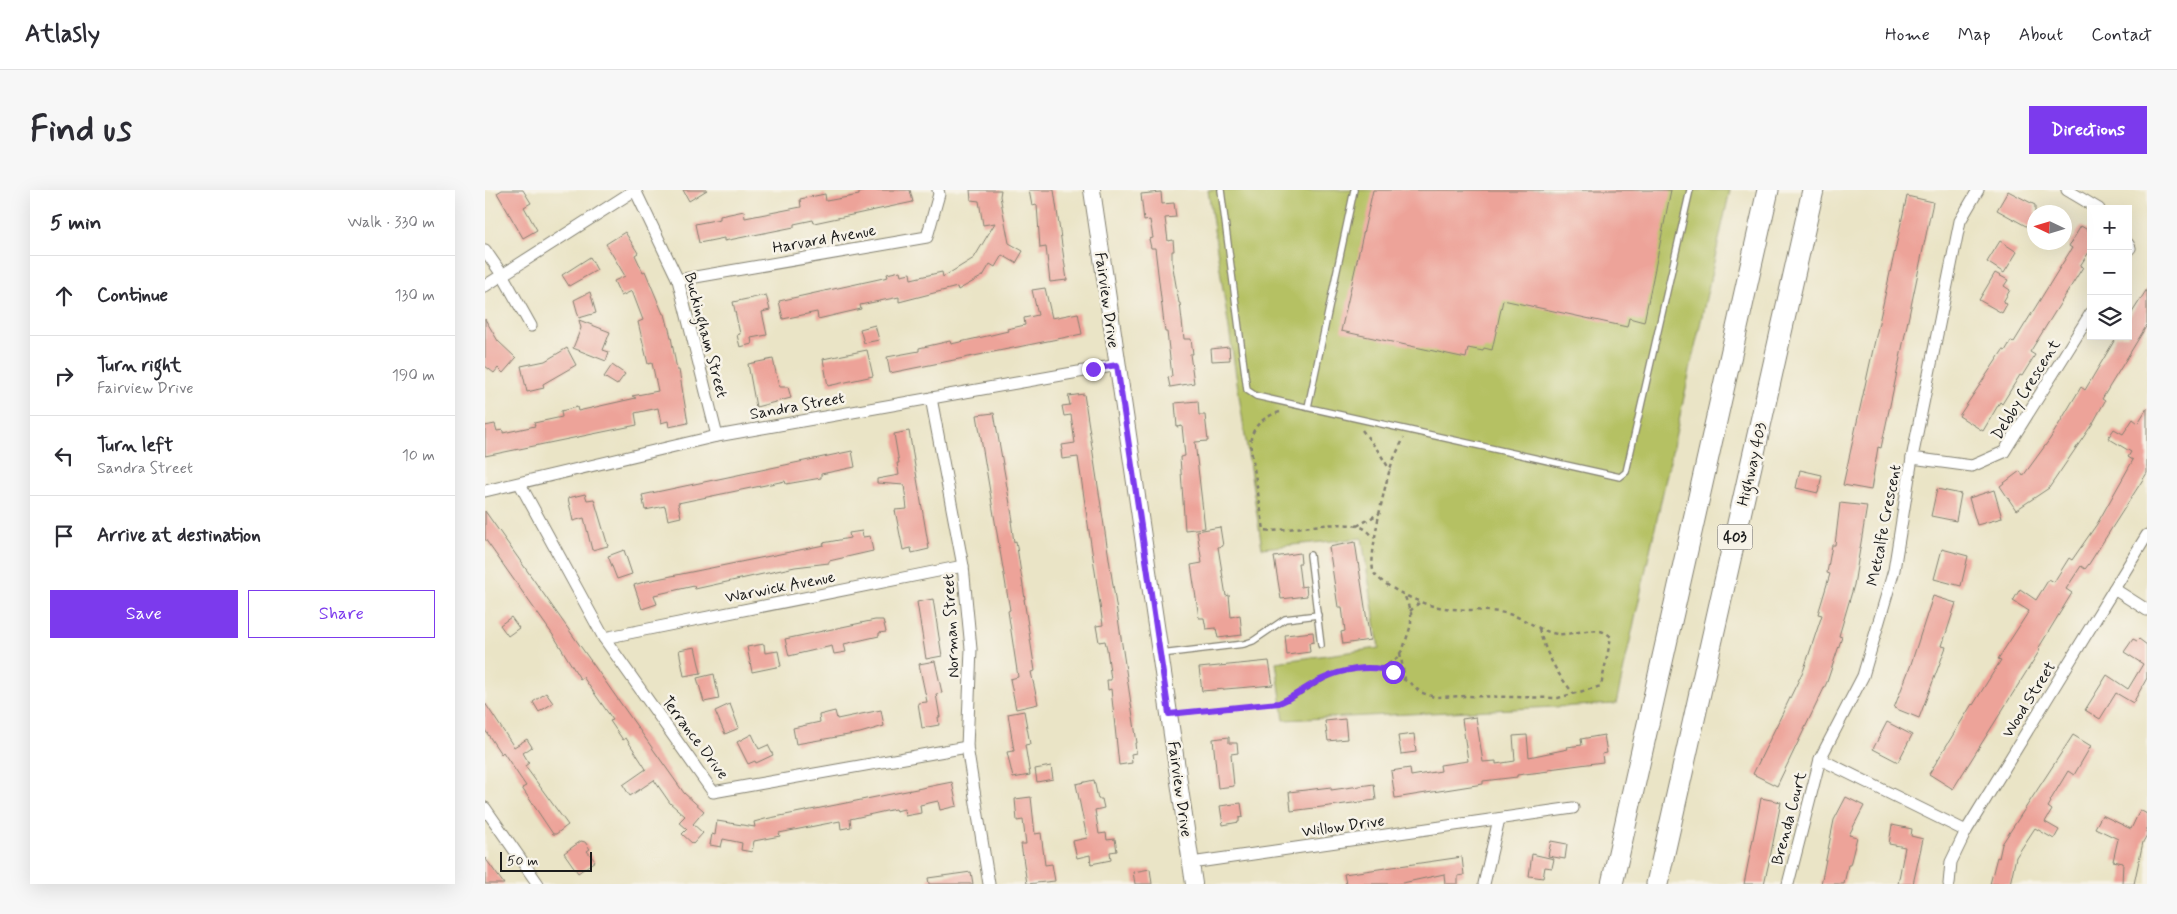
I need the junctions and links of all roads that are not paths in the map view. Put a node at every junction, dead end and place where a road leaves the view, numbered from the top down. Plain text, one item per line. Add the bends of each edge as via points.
1 (635, 190) edge
2 (938, 190) edge
3 (1092, 190) edge
4 (1221, 190) edge
5 (1354, 190) edge
6 (1690, 190) edge
7 (1768, 190) edge
8 (1813, 190) edge
9 (1978, 190) edge
10 (2067, 190) edge
11 (2092, 205) edge
12 (485, 250) edge
13 (503, 276) junction
14 (678, 280) junction
15 (485, 286) edge
16 (2087, 319) edge
17 (531, 326) dead end
18 (1117, 365) junction
19 (931, 398) junction
20 (1308, 407) junction
21 (717, 436) junction
22 (1913, 458) junction
23 (520, 484) junction
24 (485, 491) edge
25 (2147, 535) edge
26 (1310, 556) dead end
27 (963, 566) junction
28 (2114, 589) junction
29 (2147, 610) edge
30 (1318, 615) junction
31 (604, 638) junction
32 (1321, 645) dead end
33 (1161, 654) junction
34 (967, 746) junction
35 (1820, 759) junction
36 (485, 808) edge
37 (1573, 808) dead end
38 (1499, 819) junction
39 (1966, 831) junction
40 (1191, 863) junction
41 (538, 884) edge
42 (989, 884) edge
43 (1194, 884) edge
44 (1484, 884) edge
45 (1612, 884) edge
46 (1657, 884) edge
47 (1788, 884) edge
48 (1949, 884) edge

1 - 13 street
1 - 14 street, Buckingham Street
2 - 14 street, Harvard Avenue via 927,237
3 - 18 main road, Fairview Drive
4 - 20 lane via 1247,390 1256,396
5 - 20 lane
6 - 20 lane via 1626,472 1619,477
7 - 45 highway, 403
8 - 46 highway, Highway 403 / 403
9 - 22 street, Metcalfe Crescent via 1960,221
10 - 11 street
12 - 13 street
13 - 15 street
13 - 17 street
14 - 21 street, Buckingham Street
16 - 22 street, Debby Crescent via 2005,452 1972,466
18 - 19 street, Sandra Street
18 - 33 main road, Fairview Drive
19 - 21 street, Sandra Street
19 - 27 street, Norman Street
21 - 23 street, Sandra Street
22 - 35 street, Metcalfe Crescent via 1895,570 1863,676
23 - 24 street, Sandra Street
23 - 31 street, Terrance Drive
25 - 28 street, Wood Street
26 - 30 lane
27 - 31 street, Warwick Avenue
27 - 34 street, Norman Street via 971,648
28 - 29 street
28 - 39 street, Wood Street
30 - 32 lane
30 - 33 lane via 1285,619 1244,644
31 - 34 street, Terrance Drive via 713,792
33 - 40 main road, Fairview Drive
34 - 42 street, Norman Street
35 - 39 street
35 - 47 street, Brenda Court
36 - 41 street
37 - 38 street, Willow Drive
38 - 40 street, Willow Drive
38 - 44 street
39 - 48 street, Wood Street via 1951,862
40 - 43 main road, Fairview Drive

